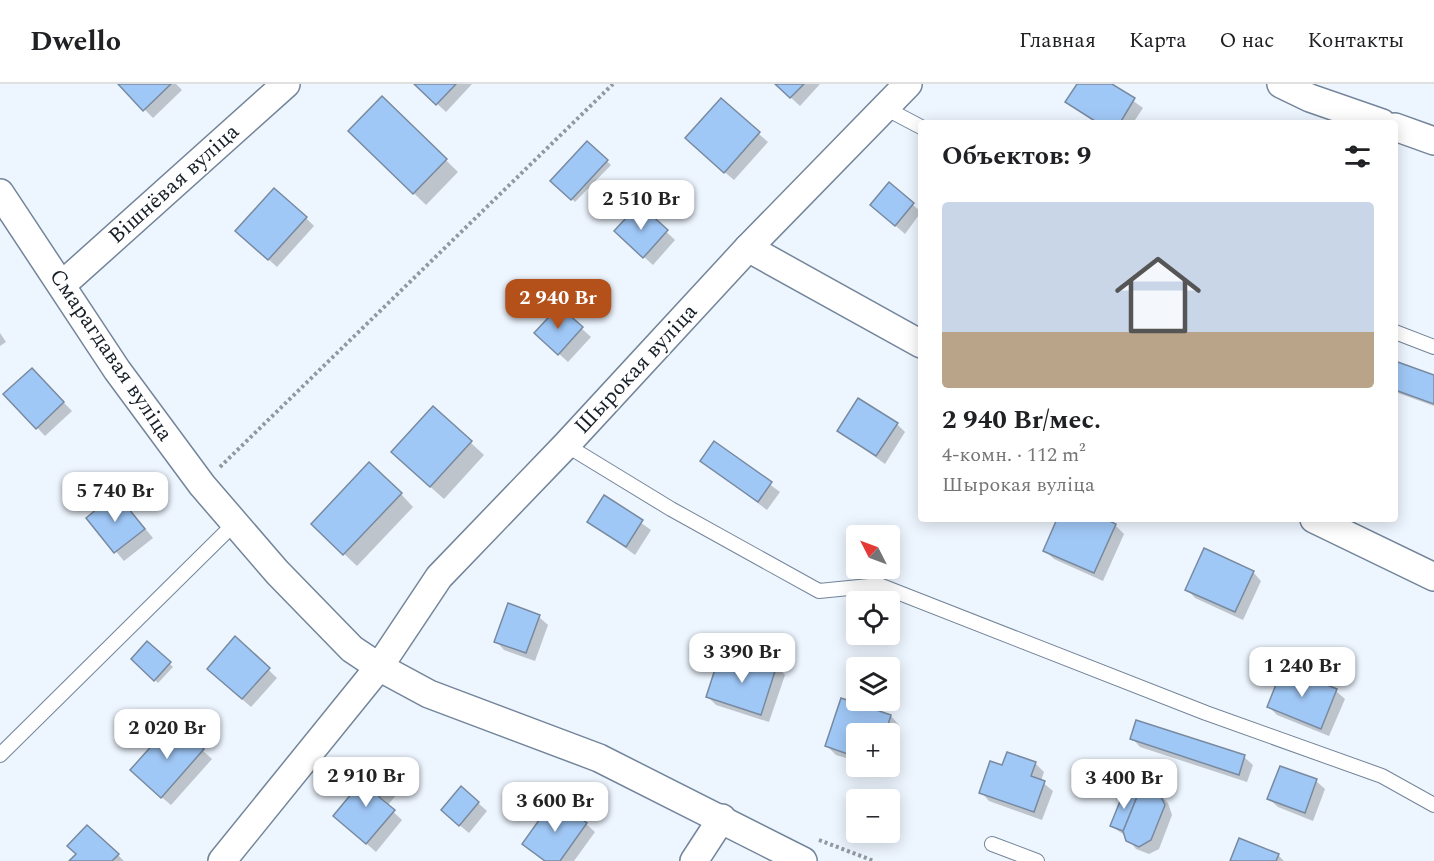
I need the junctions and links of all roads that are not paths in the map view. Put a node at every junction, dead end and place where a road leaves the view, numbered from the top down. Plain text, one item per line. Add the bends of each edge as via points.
1 (286, 84) edge
2 (908, 84) edge
3 (1281, 84) edge
4 (885, 108) junction
5 (1373, 120) edge
6 (918, 125) edge
7 (1398, 129) edge
8 (1434, 141) edge
9 (0, 193) edge
10 (748, 248) junction
11 (63, 284) junction
12 (1398, 333) edge
13 (918, 342) edge
14 (1434, 347) edge
15 (566, 445) junction
16 (1320, 522) edge
17 (235, 523) junction
18 (1434, 577) edge
19 (379, 667) junction
20 (0, 755) edge
21 (1434, 805) edge
22 (722, 818) junction
23 (993, 844) dead end
24 (222, 861) edge
25 (694, 861) edge
26 (803, 861) edge
27 (1036, 861) edge

1 - 11 street, Вішнёвая вуліца
2 - 4 street, Шырокая вуліца
3 - 5 street
4 - 6 lane
4 - 10 street, Шырокая вуліца
7 - 8 street
9 - 11 street, Смарагдавая вуліца
10 - 13 street
10 - 15 street, Шырокая вуліца
11 - 17 street, Смарагдавая вуліца via 117,370
12 - 14 lane
15 - 19 street, Шырокая вуліца via 439,577
15 - 21 lane via 819,591 879,585 1206,713 1382,776
16 - 18 street
17 - 19 street, Смарагдавая вуліца via 313,610 352,649
17 - 20 lane
19 - 22 street, Смарагдавая вуліца via 429,694 599,758
19 - 24 street, Шырокая вуліца
22 - 25 street
22 - 26 street, Смарагдавая вуліца
23 - 27 lane

